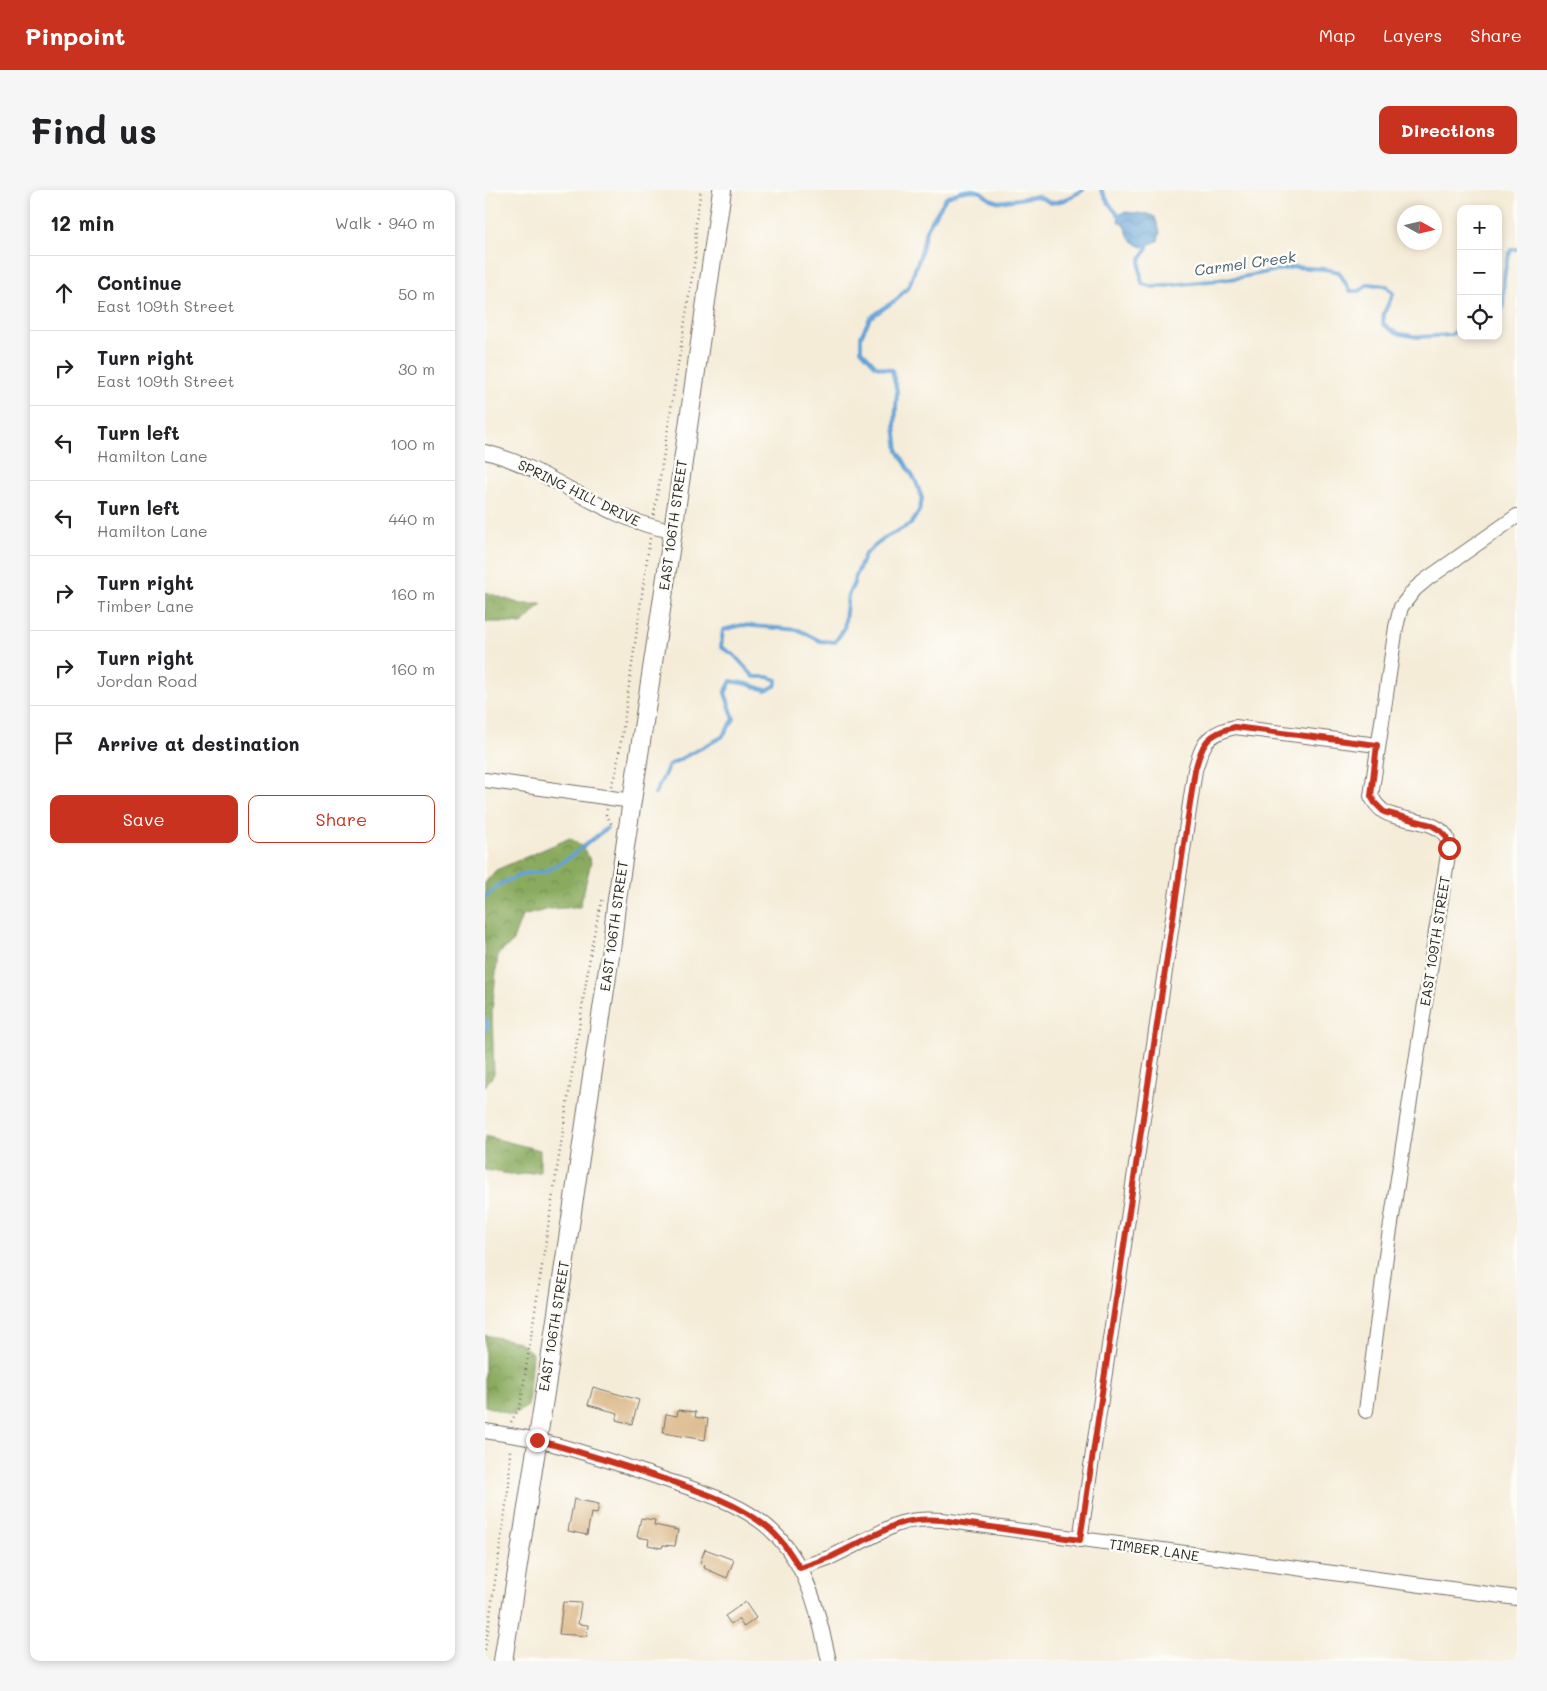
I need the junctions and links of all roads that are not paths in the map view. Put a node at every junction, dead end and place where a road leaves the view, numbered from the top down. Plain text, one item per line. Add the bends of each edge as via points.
1 (722, 190) edge
2 (485, 452) edge
3 (1517, 516) edge
4 (673, 531) junction
5 (1377, 745) junction
6 (485, 780) edge
7 (632, 801) junction
8 (1366, 1411) dead end
9 (485, 1431) edge
10 (537, 1440) junction
11 (1080, 1540) junction
12 (800, 1568) junction
13 (1517, 1598) edge
14 (503, 1661) edge
15 (829, 1661) edge

1 - 4 street, EAST 106TH STREET
2 - 4 street, SPRING HILL DRIVE via 511,460 611,512
3 - 5 street, EAST 109TH STREET via 1427,579 1401,607
4 - 7 street, EAST 106TH STREET
5 - 8 street, EAST 109TH STREET via 1371,796 1375,803 1384,812 1431,825 1446,836 1449,848
5 - 11 street via 1235,727 1211,736 1202,748 1195,770
6 - 7 street
7 - 10 street, EAST 106TH STREET
9 - 10 street
10 - 12 street via 649,1474 735,1506 769,1528
10 - 14 street, EAST 106TH STREET
11 - 12 street, TIMBER LANE via 923,1519 905,1521 831,1557
11 - 13 street, TIMBER LANE
12 - 15 street via 813,1597

